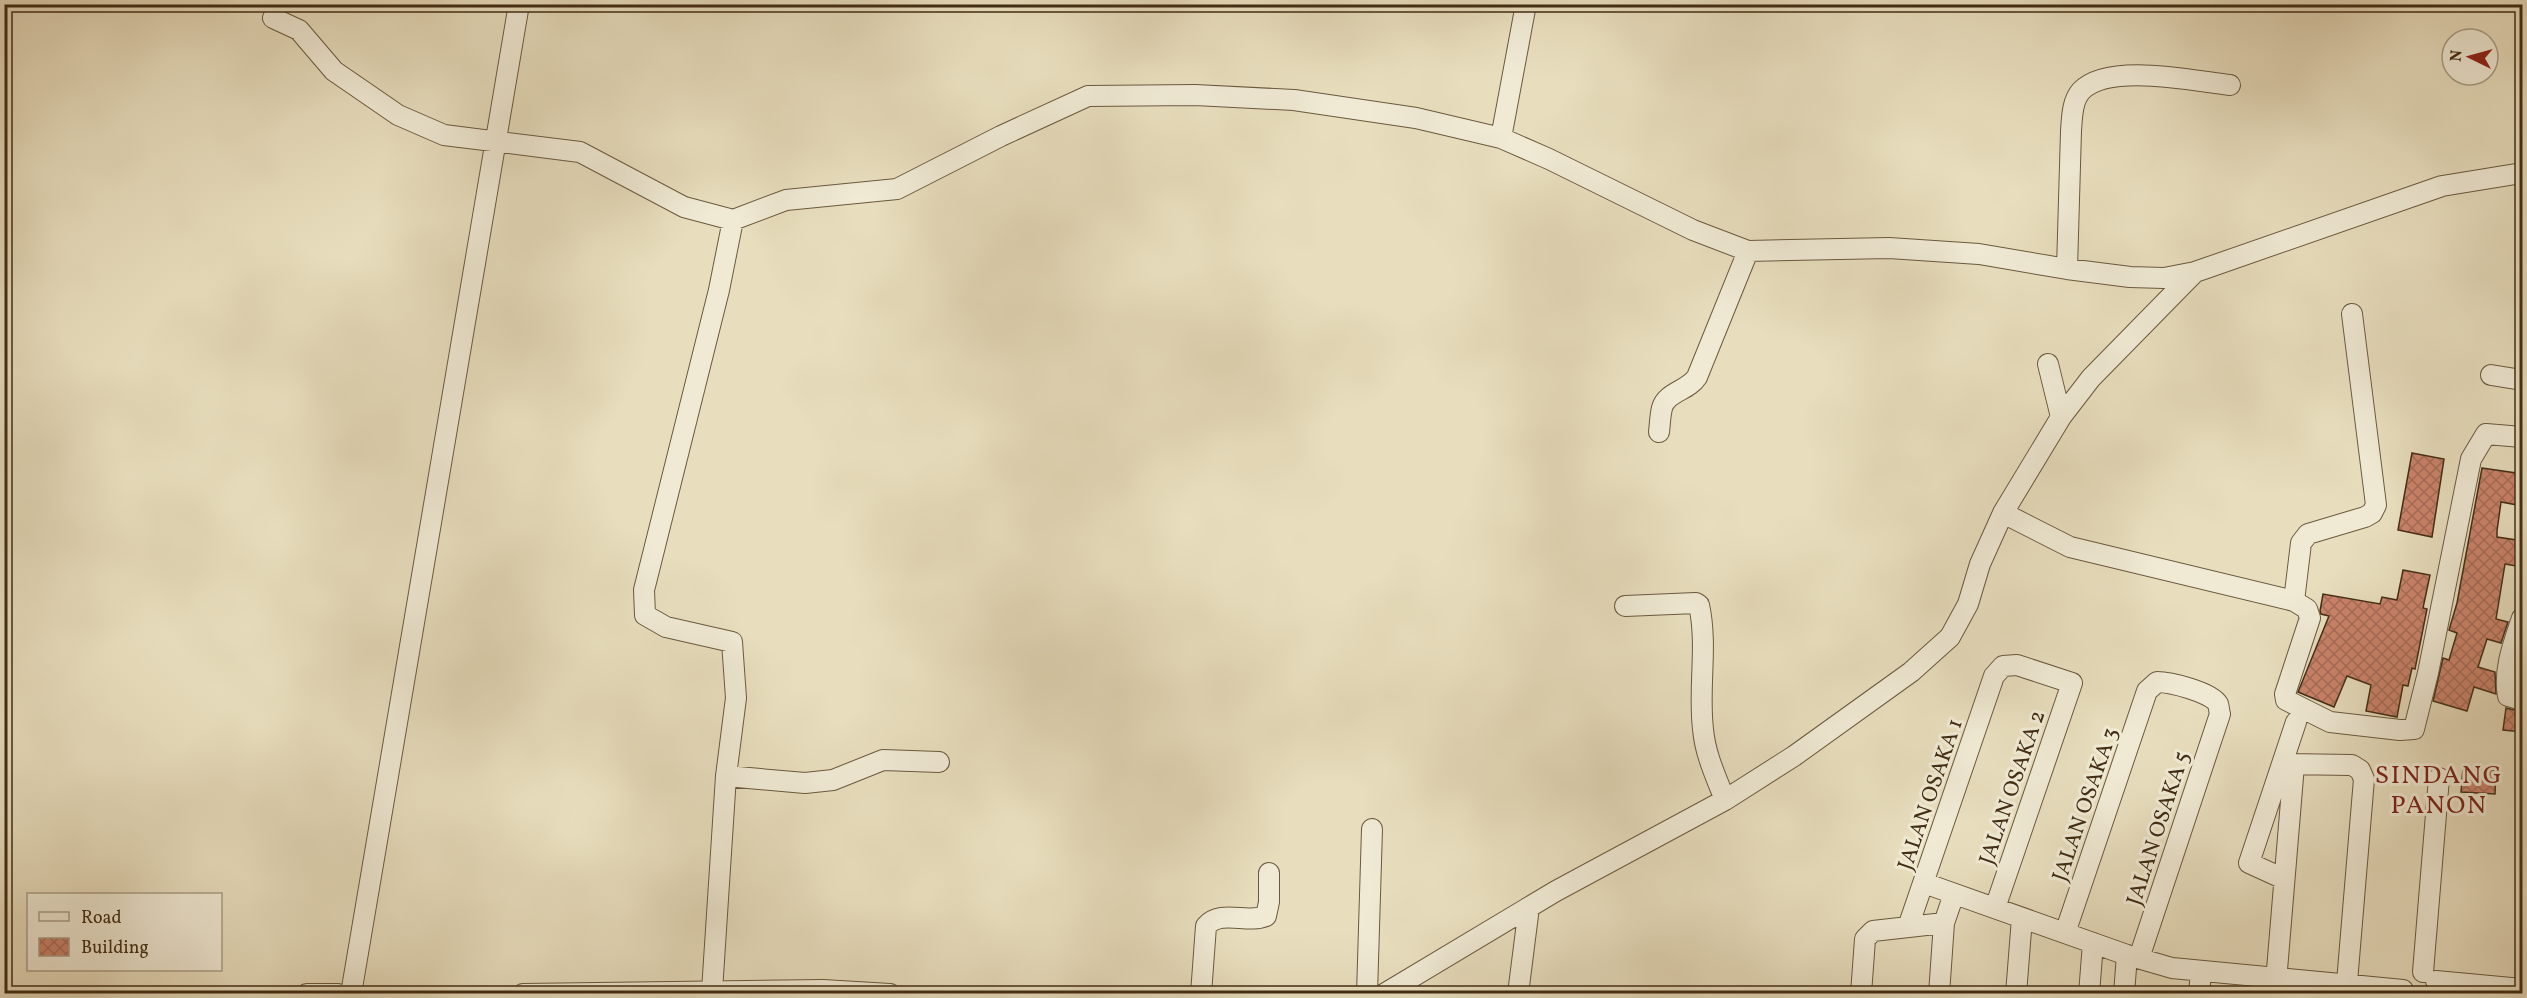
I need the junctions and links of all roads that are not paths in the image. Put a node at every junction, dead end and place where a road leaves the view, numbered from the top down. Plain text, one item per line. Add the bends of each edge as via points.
1 (519, 4) edge
2 (1526, 4) edge
3 (271, 13) edge
4 (2230, 85) dead end
5 (1501, 138) junction
6 (495, 142) junction
7 (2523, 173) edge
8 (733, 220) junction
9 (1748, 251) junction
10 (2067, 269) junction
11 (2194, 272) junction
12 (2352, 314) dead end
13 (2048, 364) dead end
14 (2491, 375) dead end
15 (2523, 380) edge
16 (2061, 417) junction
17 (1659, 432) dead end
18 (2523, 437) edge
19 (2003, 513) junction
20 (2294, 601) junction
21 (1625, 606) dead end
22 (2523, 618) edge
23 (2072, 682) joint
24 (2523, 700) edge
25 (2220, 714) joint
26 (2296, 722) dead end
27 (939, 762) dead end
28 (2288, 764) junction
29 (726, 776) junction
30 (2439, 778) dead end
31 (1725, 800) junction
32 (1372, 829) dead end
33 (1269, 873) dead end
34 (2284, 879) junction
35 (1924, 883) junction
36 (1954, 894) junction
37 (1529, 907) junction
38 (1995, 908) junction
39 (2022, 918) junction
40 (1944, 923) junction
41 (1908, 927) junction
42 (2065, 933) junction
43 (2093, 943) junction
44 (2133, 956) junction
45 (2201, 971) junction
46 (2432, 982) edge
47 (2275, 986) edge
48 (2346, 989) edge
49 (2523, 989) edge
50 (712, 991) junction
51 (2404, 992) edge
52 (307, 993) edge
53 (338, 993) edge
54 (351, 993) edge
55 (523, 993) edge
56 (890, 993) edge
57 (1201, 993) edge
58 (1366, 993) edge
59 (1384, 993) edge
60 (1518, 993) edge
61 (1861, 993) edge
62 (1939, 993) edge
63 (2016, 993) edge
64 (2089, 993) edge
65 (2124, 993) edge
66 (2199, 993) edge

1 - 6 street
2 - 5 street
3 - 6 street via 299,30 334,71 398,116 444,135
4 - 10 street via 2147,76 2107,77 2080,92 2071,131
5 - 8 street via 1416,118 1294,100 1195,95 1089,96 897,189 786,200
5 - 9 street via 1693,230
6 - 8 street via 580,152 684,207
6 - 54 street
7 - 11 street via 2442,186
8 - 29 street via 644,590 645,615 666,627 732,642 736,698
9 - 10 street via 1889,248 1979,254
9 - 17 street via 1697,377 1693,384 1666,399
10 - 11 street via 2164,278
11 - 16 street via 2091,378
12 - 20 street via 2376,505 2366,517 2308,534 2301,543
13 - 16 street
14 - 15 street
16 - 19 street
18 - 20 street via 2486,434 2471,459 2414,729 2330,722 2286,700 2310,618 2307,609
19 - 20 street via 2070,547
19 - 31 street via 1980,564 1968,604 1950,636 1911,672
21 - 31 street via 1699,605 1703,635 1702,727 1705,747
22 - 24 street via 2511,649 2507,688 2508,696
23 - 35 street, JALAN OSAKA 1 via 2017,665 2003,666 1994,676
23 - 38 street, JALAN OSAKA 2
25 - 42 street, JALAN OSAKA 3 via 2210,697 2170,682 2157,682 2147,691
25 - 44 street, JALAN OSAKA 5
26 - 28 street
27 - 29 street via 883,760 833,780 805,783
28 - 34 street
28 - 34 street via 2249,863
28 - 48 street via 2352,765 2364,779
29 - 50 street
30 - 46 street
31 - 37 street
32 - 58 street
33 - 57 street via 1266,916 1218,918 1206,926
34 - 47 street
35 - 36 street
35 - 41 street, JALAN OSAKA 1
36 - 38 street
36 - 40 street
37 - 59 street
37 - 60 street
38 - 39 street
39 - 42 street
39 - 63 street
40 - 41 street
40 - 62 street
41 - 61 street via 1873,930 1864,939
42 - 43 street
43 - 44 street
43 - 64 street
44 - 45 street via 2172,968
44 - 65 street, JALAN OSAKA 5
45 - 47 street
45 - 66 street
46 - 49 street
46 - 51 street via 2414,974 2406,981
47 - 48 street
48 - 51 street
50 - 55 street
50 - 56 street
52 - 53 street

